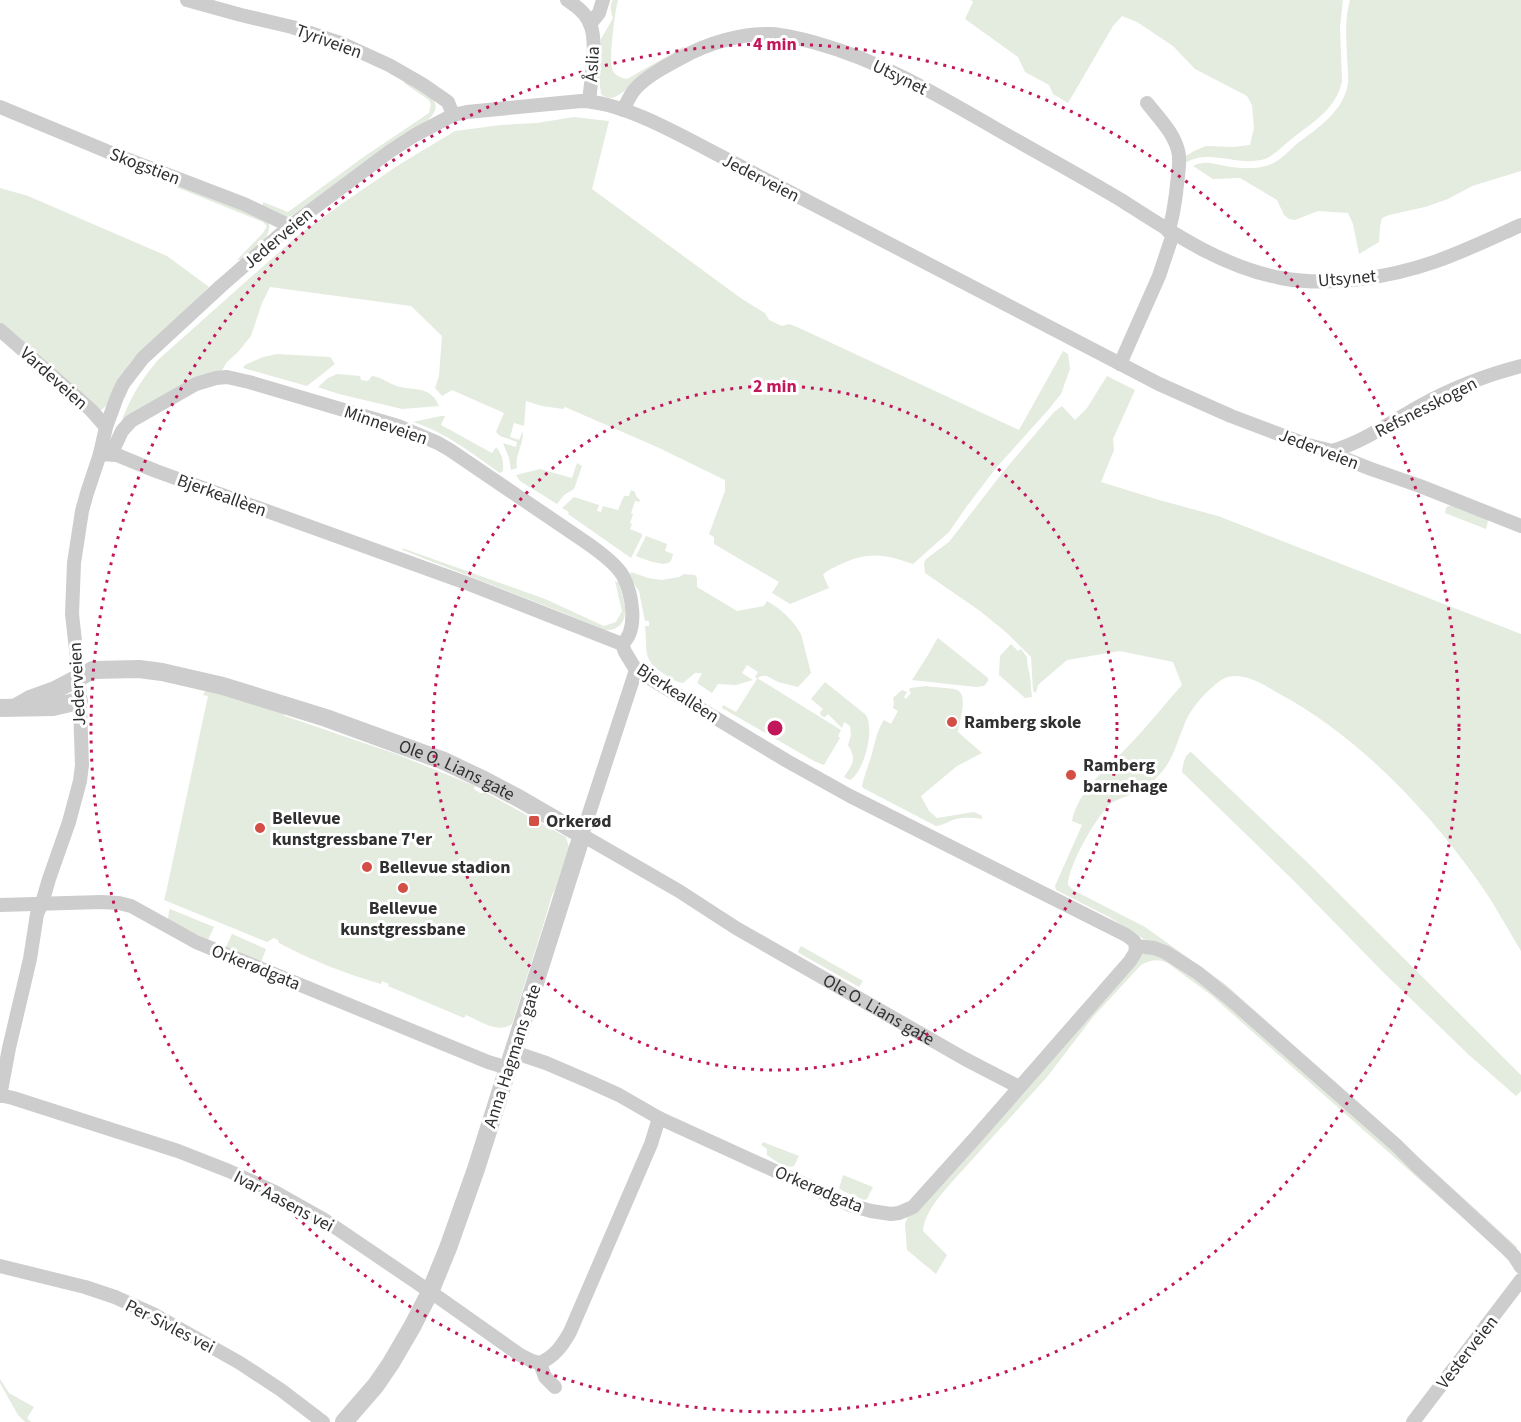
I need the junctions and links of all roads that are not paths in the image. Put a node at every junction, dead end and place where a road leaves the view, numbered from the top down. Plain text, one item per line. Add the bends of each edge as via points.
1 (187, 0) edge
2 (567, 0) edge
3 (603, 0) edge
4 (590, 24) junction
5 (589, 101) junction
6 (1147, 104) dead end
7 (0, 107) edge
8 (623, 110) junction
9 (453, 115) junction
10 (1521, 225) edge
11 (290, 226) junction
12 (1171, 232) junction
13 (0, 330) edge
14 (1120, 364) junction
15 (1521, 366) edge
16 (106, 427) junction
17 (1332, 451) junction
18 (100, 454) junction
19 (1521, 525) edge
20 (622, 644) junction
21 (636, 670) junction
22 (79, 677) junction
23 (79, 701) junction
24 (8, 707) edge
25 (582, 835) junction
26 (42, 903) junction
27 (0, 905) edge
28 (1136, 946) junction
29 (510, 1060) junction
30 (1018, 1087) junction
31 (0, 1095) edge
32 (659, 1118) junction
33 (0, 1266) edge
34 (1521, 1267) edge
35 (1521, 1280) edge
36 (430, 1292) junction
37 (540, 1363) junction
38 (555, 1387) dead end
39 (323, 1422) edge
40 (345, 1422) edge
41 (1413, 1422) edge

1 - 9 street, Tyriveien via 343,44 422,84 448,102
2 - 4 street, Åslia via 583,12
3 - 4 street via 599,14
4 - 5 street, Åslia via 593,46
5 - 8 street, Jederveien
5 - 9 street, Jederveien
6 - 12 street via 1166,127 1179,153
7 - 11 street, Skogstien
8 - 12 street, Utsynet via 640,84 692,52 747,36 789,36 851,54 913,82
8 - 14 street, Jederveien
9 - 11 street, Jederveien via 390,152
10 - 12 street, Utsynet via 1434,262 1375,276 1324,282 1284,279 1245,269
11 - 16 street, Jederveien via 143,358 123,384
12 - 14 street via 1146,308
13 - 16 street, Vardeveien
14 - 17 street, Jederveien via 1231,416
15 - 17 street, Refsnesskogen via 1452,390 1347,447
16 - 18 street, Jederveien
17 - 19 street, Jederveien
18 - 20 street, Bjerkeallèen via 117,455
18 - 20 street, Minneveien via 115,446 131,422 196,384 227,377 404,428 438,443 603,555 622,574 630,594 632,626
18 - 22 street, Jederveien via 82,511 74,563 72,614
20 - 21 street, Bjerkeallèen
21 - 25 street, Anna Hagmans gate
21 - 28 street, Bjerkeallèen via 787,761 1126,935
22 - 23 street, Jederveien
22 - 24 street, Ole O. Lians gate
22 - 25 street, Ole O. Lians gate via 105,669 162,672 315,714 444,761
23 - 24 street, Ole O. Lians gate via 53,707
23 - 26 street, Jederveien via 80,781
25 - 29 street, Anna Hagmans gate
25 - 30 street, Ole O. Lians gate via 736,928
26 - 27 street, Orkerødgata
26 - 29 street, Orkerødgata via 132,906 205,946 488,1062
26 - 31 street, Jederveien
28 - 30 street, Orkerødgata via 1130,961
28 - 34 street via 1171,955 1230,999 1396,1145 1505,1247
29 - 32 street, Orkerødgata via 546,1063 619,1095
29 - 36 street, Anna Hagmans gate via 476,1169
30 - 32 street, Orkerødgata via 920,1200 909,1210 891,1214 850,1205
31 - 36 street, Ivar Aasens vei via 178,1150 252,1181 323,1219
32 - 37 street via 570,1332 563,1346
33 - 39 street, Per Sivles vei via 85,1287 154,1315 240,1363
35 - 41 street, Vesterveien
36 - 37 street, Ivar Aasens vei via 520,1355
36 - 40 street, Anna Hagmans gate via 391,1363
37 - 38 street via 545,1377

